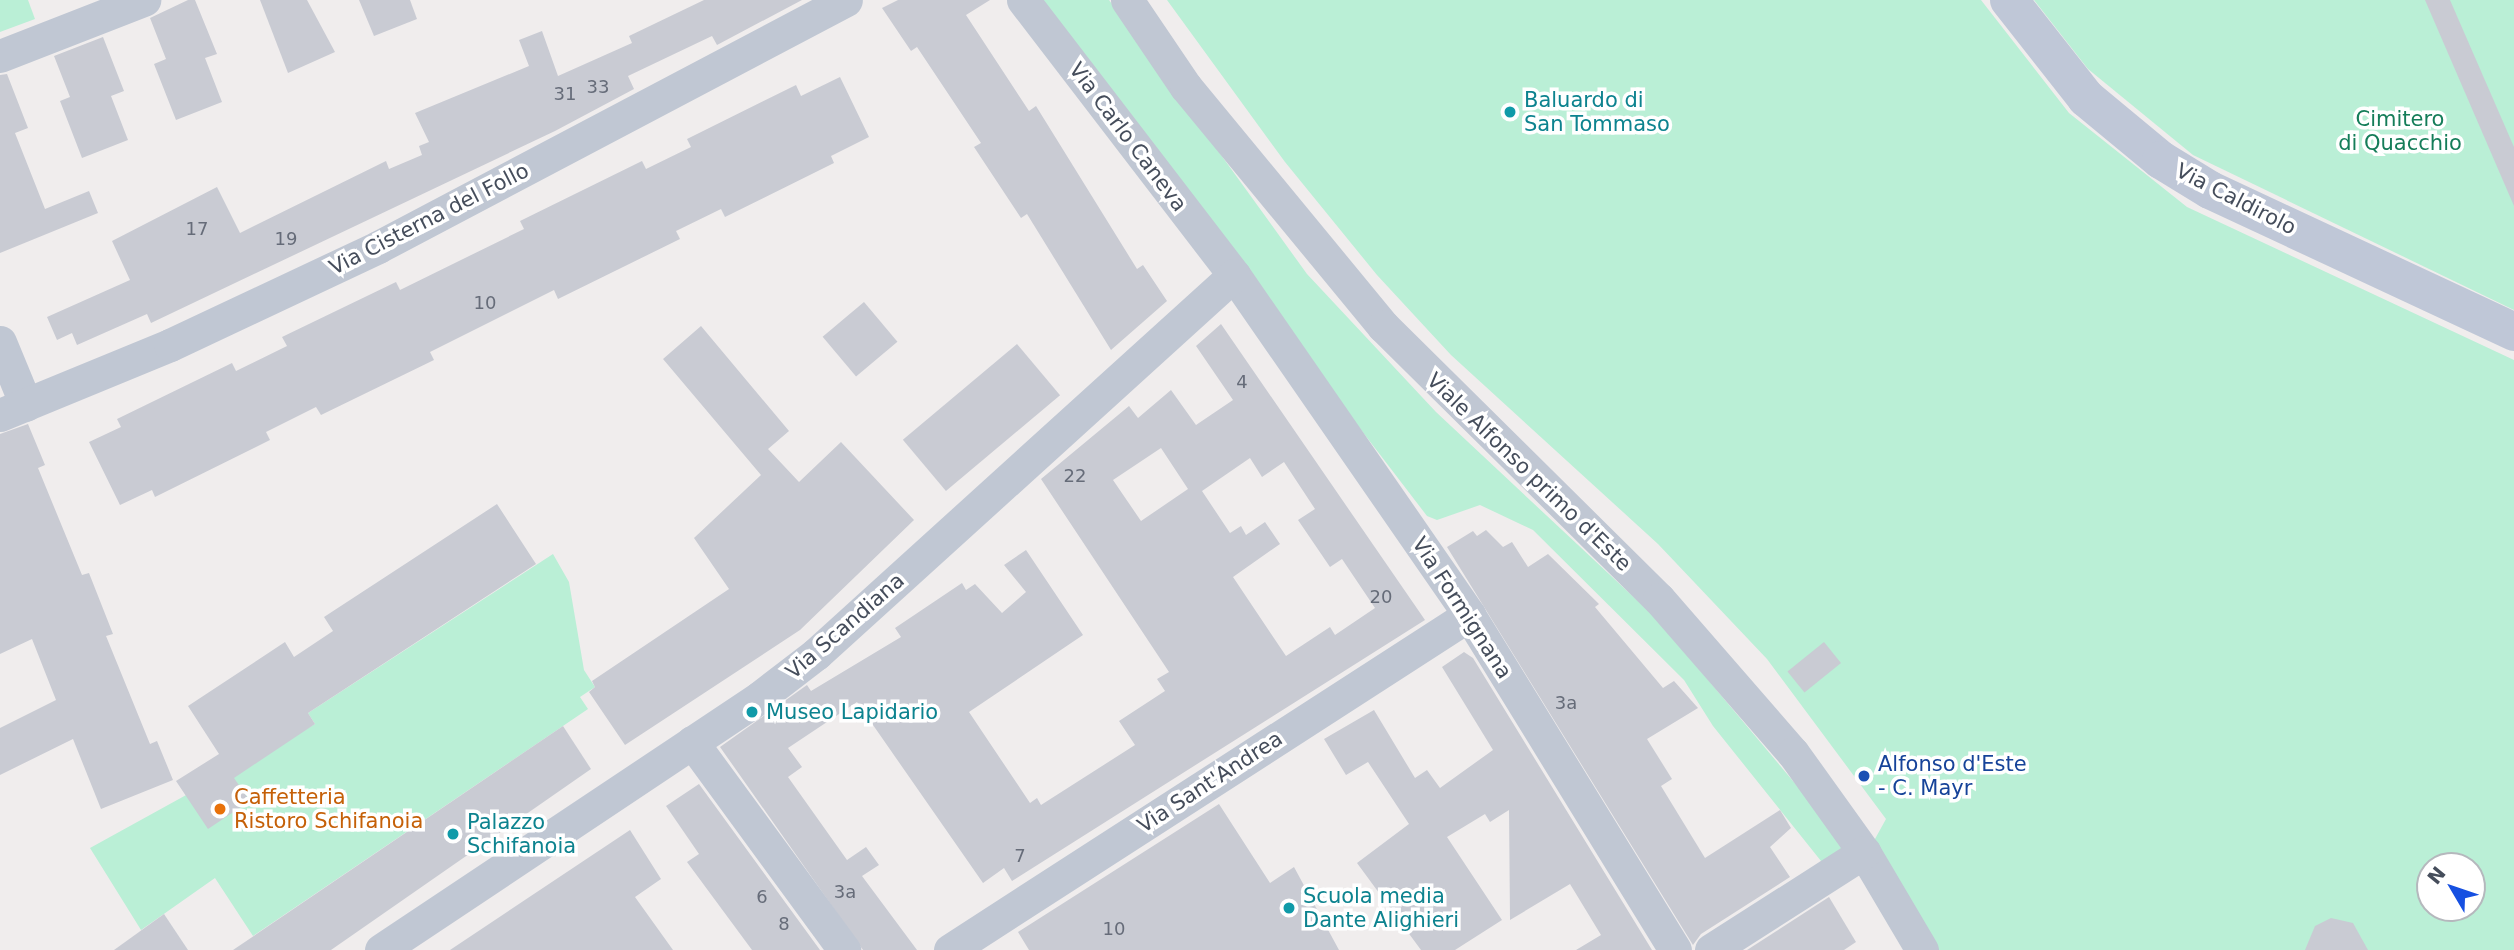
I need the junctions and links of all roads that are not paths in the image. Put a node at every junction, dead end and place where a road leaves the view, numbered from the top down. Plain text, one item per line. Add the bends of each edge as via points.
1 (144, 0) edge
2 (846, 0) edge
3 (1023, 0) edge
4 (1127, 0) edge
5 (2009, 0) edge
6 (0, 56) edge
7 (1234, 275) junction
8 (2514, 332) edge
9 (0, 342) edge
10 (13, 410) edge
11 (1469, 615) junction
12 (692, 742) junction
13 (1864, 852) junction
14 (381, 950) edge
15 (844, 950) edge
16 (950, 950) edge
17 (1675, 950) edge
18 (1711, 950) edge
19 (1922, 950) edge

1 - 6 street
2 - 10 street, Via Cisterna del Follo via 377,247 170,345
3 - 7 street, Via Carlo Caneva
4 - 13 street, Viale Alfonso primo d'Este via 1186,87 1383,326 1659,599 1803,765
5 - 8 main road, Via Caldirolo via 2086,98 2161,160 2230,200
7 - 11 street, Via Formignana
7 - 12 street, Via Scandiana via 845,629
9 - 10 street
11 - 16 street, Via Sant'Andrea
11 - 17 street, Via Formignana
12 - 14 street, Via Scandiana
12 - 15 street
13 - 18 street
13 - 19 street, Viale Alfonso primo d'Este

